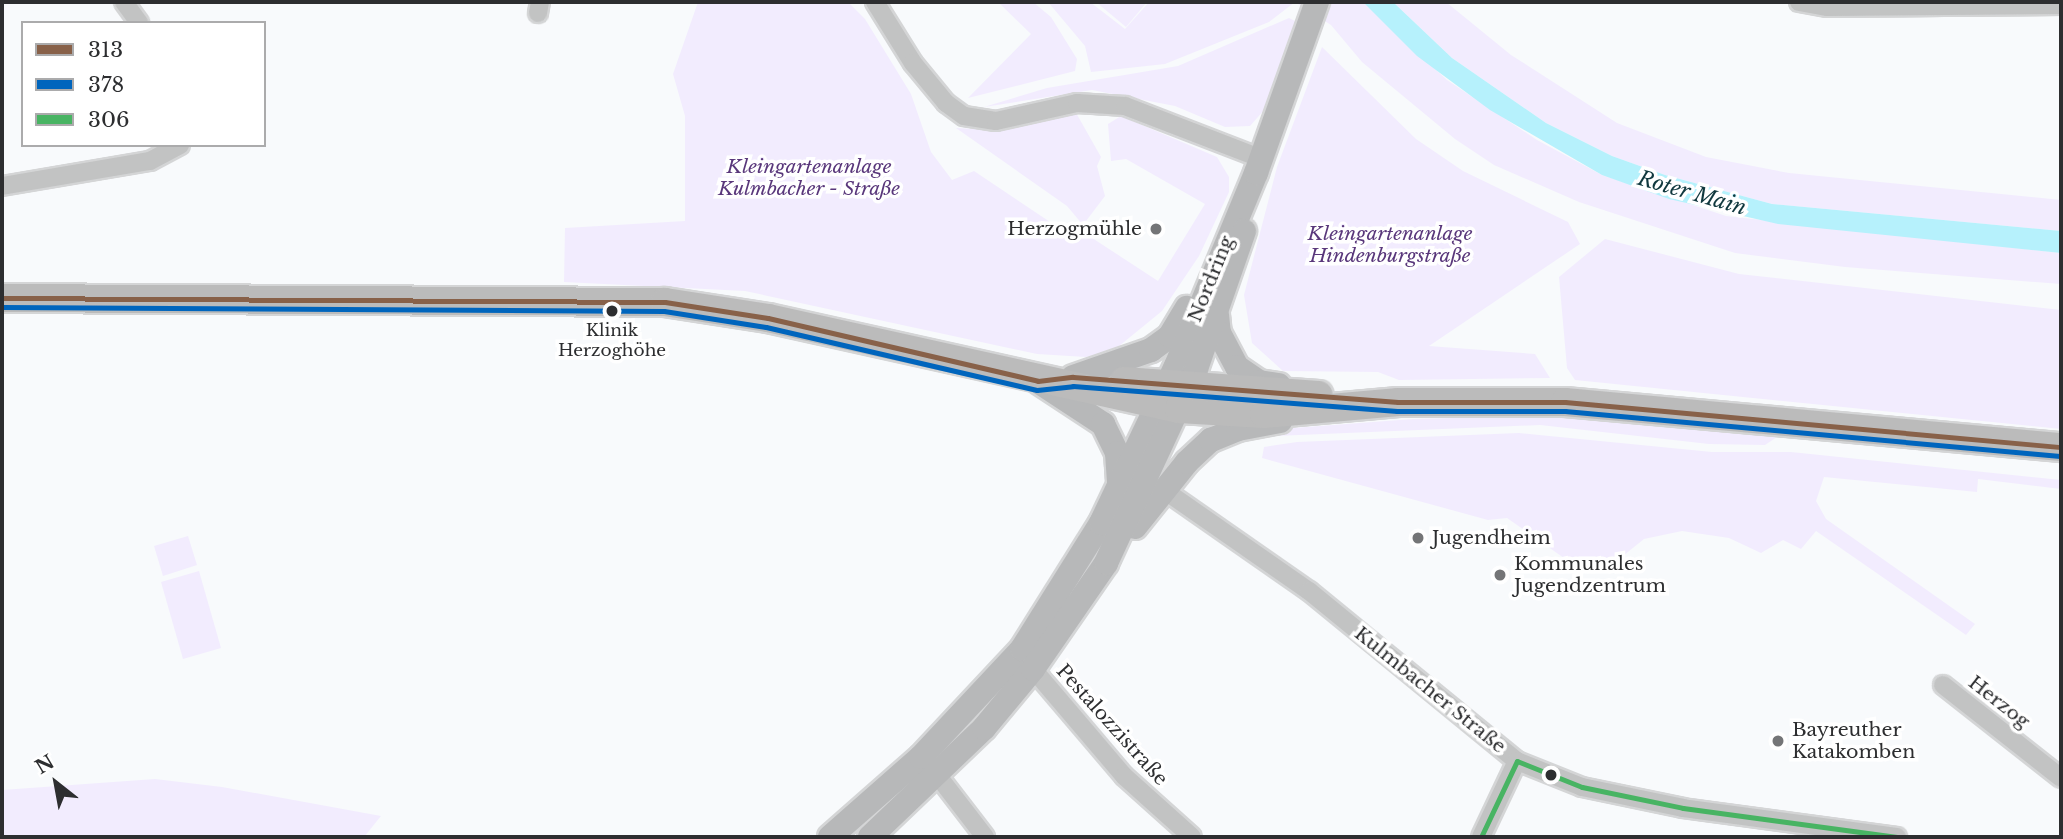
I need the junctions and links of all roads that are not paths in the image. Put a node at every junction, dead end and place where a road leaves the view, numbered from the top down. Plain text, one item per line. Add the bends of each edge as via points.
1 (124, 2) edge
2 (875, 2) edge
3 (1317, 2) edge
4 (1799, 2) edge
5 (2061, 5) edge
6 (137, 21) edge
7 (176, 147) edge
8 (1259, 166) junction
9 (2, 186) edge
10 (1213, 270) junction
11 (2, 298) edge
12 (1217, 315) junction
13 (1073, 377) junction
14 (1038, 381) junction
15 (1173, 397) junction
16 (1316, 404) junction
17 (2061, 447) edge
18 (1118, 488) junction
19 (1164, 490) junction
20 (1106, 563) junction
21 (1033, 669) junction
22 (1943, 685) dead end
23 (1517, 761) junction
24 (938, 776) junction
25 (2061, 779) edge
26 (1773, 830) edge
27 (830, 837) edge
28 (870, 837) edge
29 (985, 837) edge
30 (1192, 837) edge
31 (1481, 837) edge
32 (1897, 837) edge

1 - 6 street
2 - 8 street via 913,63 946,103 964,116 996,121 1077,103 1125,106
3 - 8 main road, Nordring
4 - 5 street via 1828,6
7 - 9 street via 150,161
8 - 10 main road, Nordring
8 - 12 main road, Nordring via 1243,236
10 - 13 main road via 1164,342 1136,357
10 - 15 main road, Nordring
11 - 14 main road via 664,302 768,318
12 - 15 main road, Nordring
12 - 16 main road via 1225,348 1243,373
13 - 14 main road
13 - 15 main road
14 - 15 main road
14 - 18 main road via 1103,424 1117,453
15 - 16 main road
15 - 18 main road
15 - 20 main road
16 - 17 main road via 1564,402
16 - 19 main road via 1211,440
18 - 27 main road via 1065,584 1021,649 921,757
19 - 20 main road
19 - 23 street, Kulmbacher Straße via 1309,591
20 - 21 main road
21 - 24 main road
21 - 30 street, Pestalozzistraße via 1124,776
22 - 25 street, Herzog
23 - 26 street, Kulmbacher Straße via 1581,787
23 - 31 street
24 - 28 main road
24 - 29 street
26 - 32 street, Kulmbacher Straße

